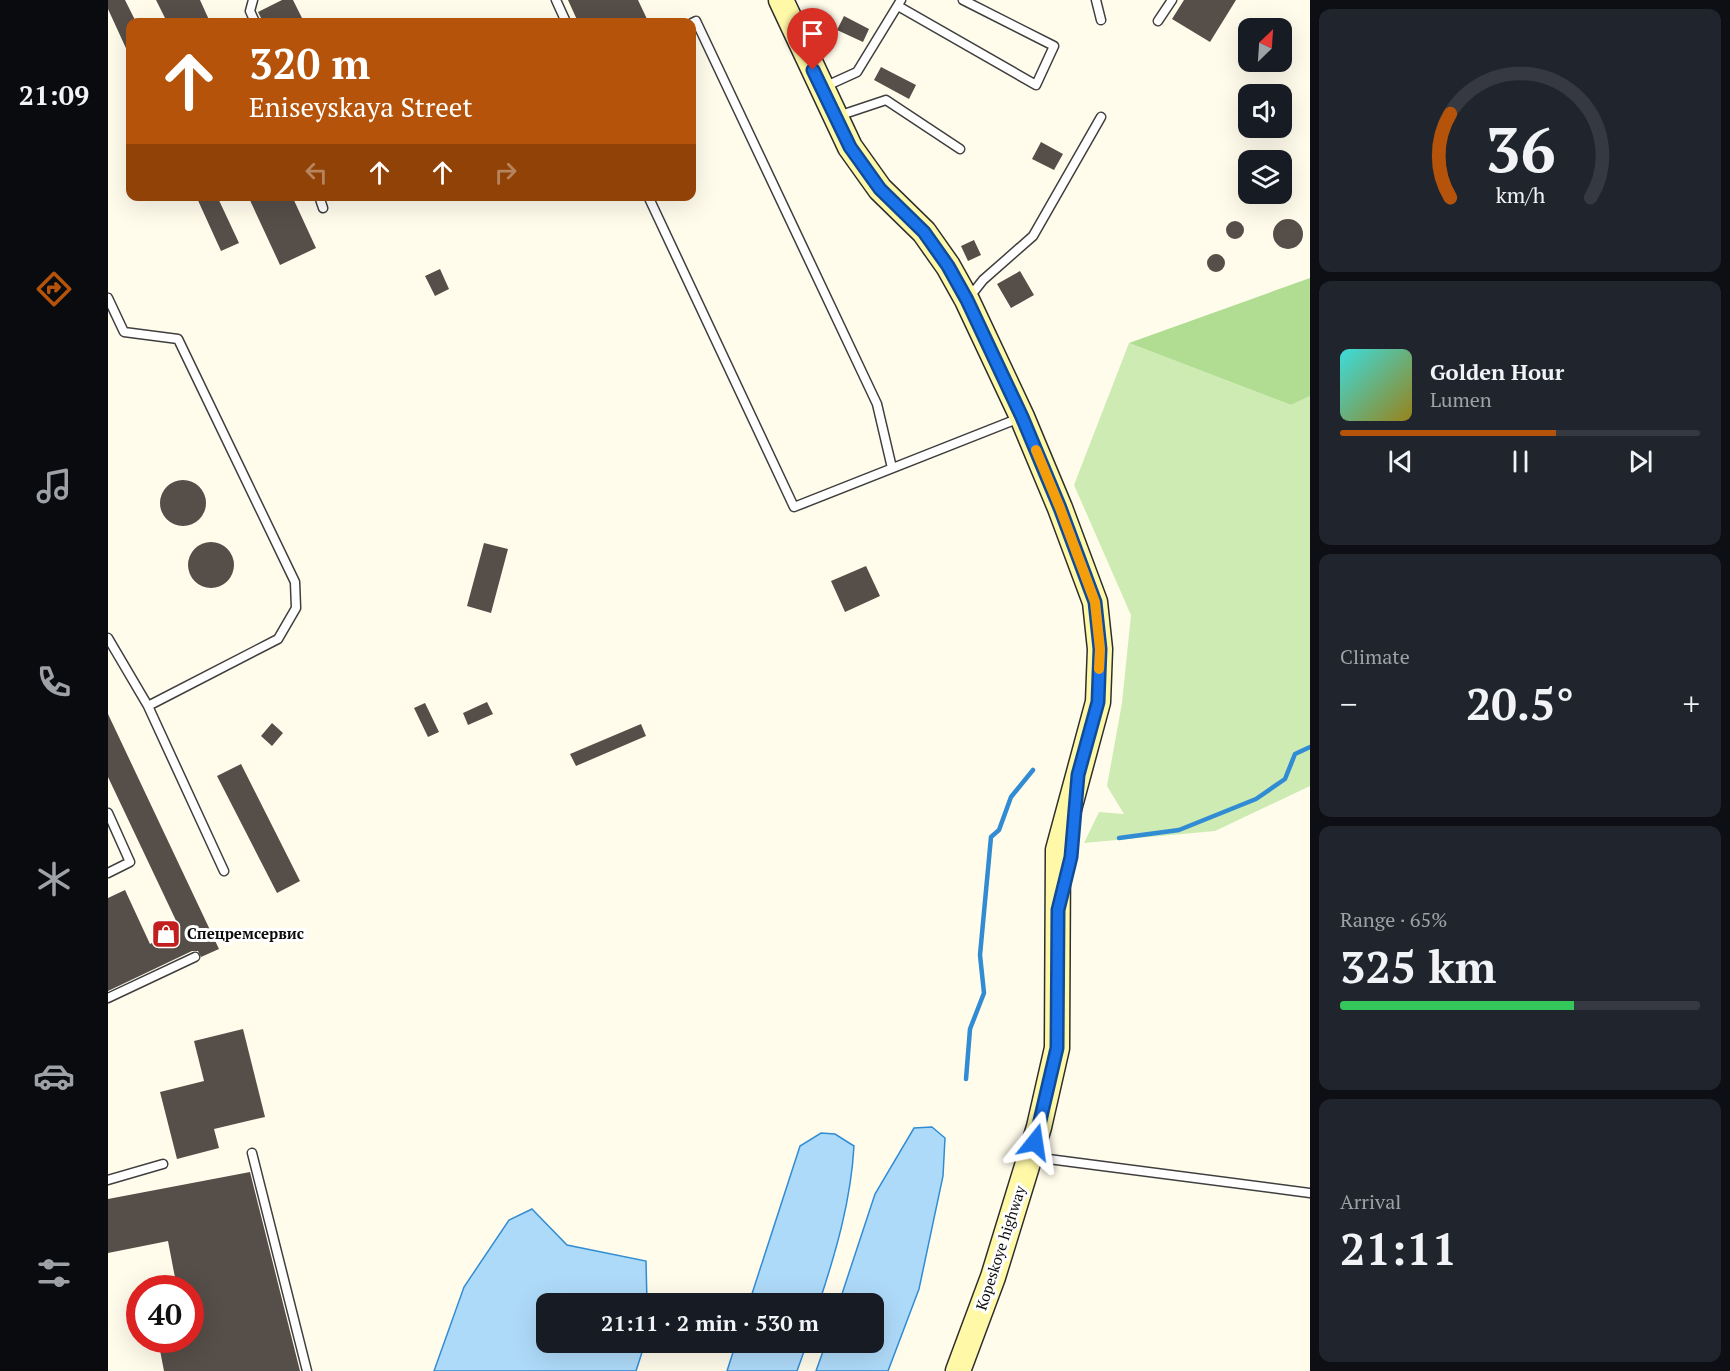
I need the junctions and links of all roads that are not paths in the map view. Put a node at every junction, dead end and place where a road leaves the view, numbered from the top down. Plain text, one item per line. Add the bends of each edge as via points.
1 (253, 0) edge
2 (556, 0) edge
3 (781, 0) edge
4 (963, 0) edge
5 (1096, 0) edge
6 (1172, 0) edge
7 (899, 3) edge
8 (253, 18) edge
9 (564, 18) edge
10 (1101, 20) dead end
11 (696, 21) edge
12 (1158, 21) dead end
13 (821, 88) junction
14 (835, 117) junction
15 (1101, 117) dead end
16 (960, 149) dead end
17 (321, 201) edge
18 (650, 201) edge
19 (323, 208) dead end
20 (108, 298) edge
21 (967, 300) junction
22 (1022, 417) junction
23 (892, 468) junction
24 (108, 638) edge
25 (148, 706) junction
26 (108, 813) edge
27 (224, 871) dead end
28 (108, 873) edge
29 (195, 957) dead end
30 (108, 998) edge
31 (252, 1153) dead end
32 (1030, 1157) junction
33 (163, 1164) dead end
34 (108, 1180) edge
35 (1310, 1193) edge
36 (307, 1371) edge
37 (958, 1371) edge

1 - 8 lane via 250,11
2 - 9 lane
3 - 13 street, Kopeskoye highway
4 - 7 lane via 1054,46 1036,84
5 - 10 lane
6 - 12 lane
7 - 13 lane via 857,72
11 - 23 lane via 877,404
13 - 14 street, Kopeskoye highway
14 - 16 lane via 886,100
14 - 21 street, Kopeskoye highway via 850,147 880,189 924,232
15 - 21 lane via 1033,236 983,280
17 - 19 lane
18 - 23 lane via 794,507
20 - 25 lane via 124,332 178,339 295,582 296,608 278,639
21 - 22 street, Kopeskoye highway
22 - 23 lane
22 - 32 street, Kopeskoye highway via 1095,602 1100,649 1098,702 1058,850 1057,1048
24 - 25 lane
25 - 27 lane
26 - 28 lane via 130,862
29 - 30 lane
31 - 36 lane
32 - 35 lane
32 - 37 street, Kopeskoye highway via 993,1277
33 - 34 lane

